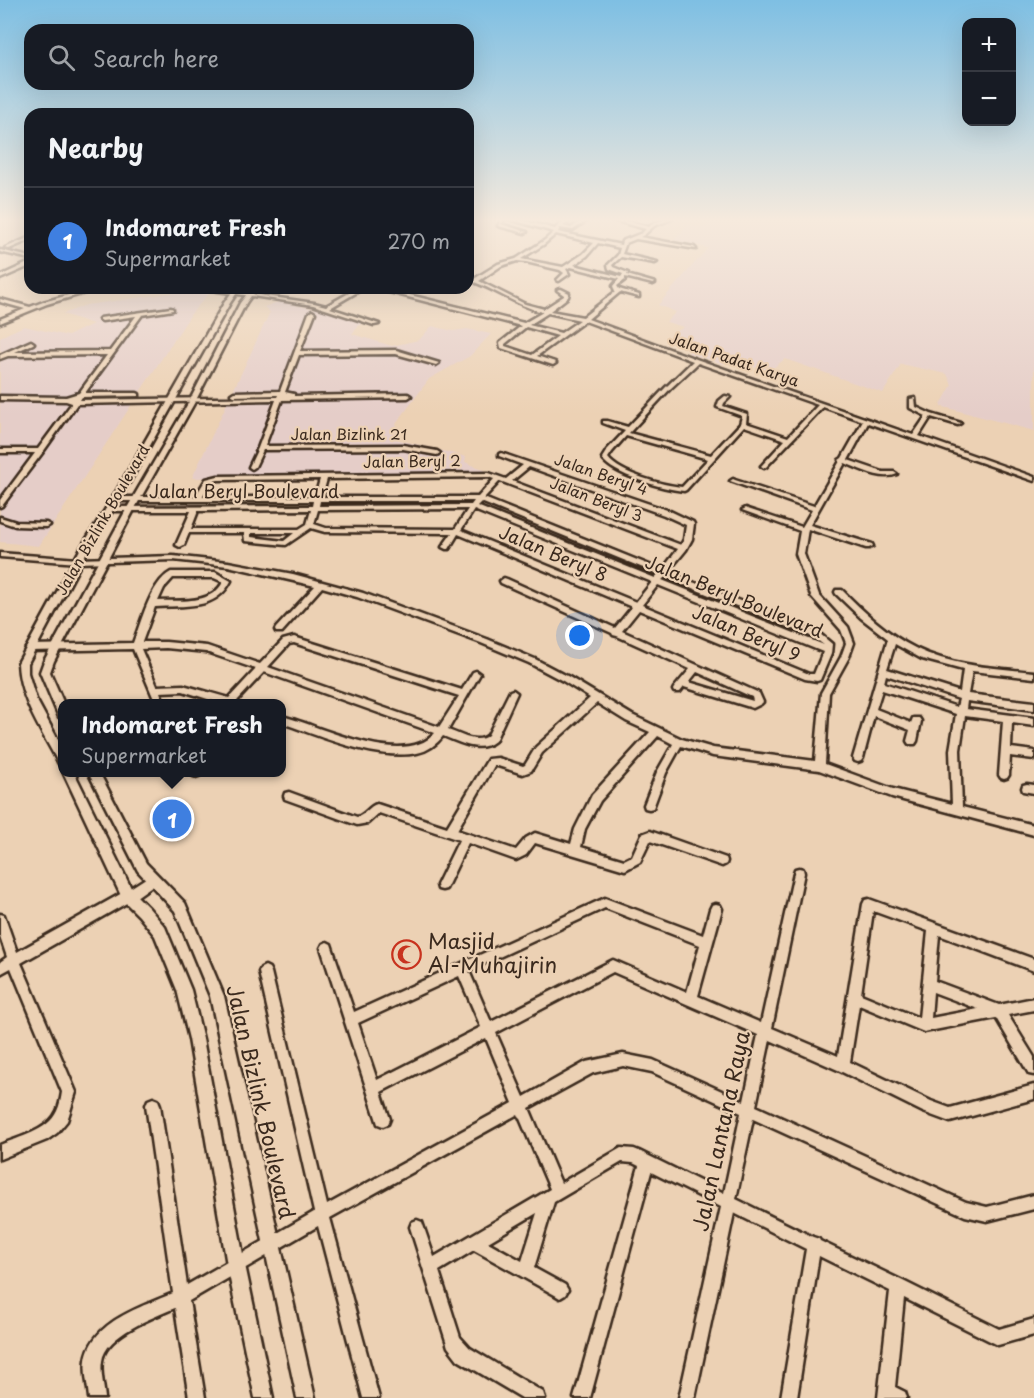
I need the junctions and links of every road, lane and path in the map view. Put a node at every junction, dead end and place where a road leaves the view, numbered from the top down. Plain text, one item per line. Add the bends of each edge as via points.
1 (485, 284) edge
2 (617, 284) edge
3 (559, 290) dead end
4 (618, 290) junction
5 (80, 294) edge
6 (234, 294) edge
7 (246, 294) edge
8 (351, 294) edge
9 (399, 294) edge
10 (249, 295) junction
11 (637, 296) dead end
12 (0, 300) edge
13 (227, 303) junction
14 (243, 303) junction
15 (328, 307) junction
16 (30, 309) junction
17 (171, 309) dead end
18 (547, 311) junction
19 (312, 313) dead end
20 (140, 314) junction
21 (102, 319) dead end
22 (584, 319) junction
23 (0, 321) edge
24 (376, 324) dead end
25 (524, 326) junction
26 (561, 335) junction
27 (31, 343) dead end
28 (110, 353) junction
29 (297, 353) junction
30 (3, 356) edge
31 (534, 356) junction
32 (697, 361) junction
33 (436, 363) dead end
34 (553, 363) dead end
35 (280, 396) junction
36 (408, 396) dead end
37 (728, 397) dead end
38 (0, 398) edge
39 (77, 398) junction
40 (173, 398) junction
41 (194, 398) junction
42 (913, 399) dead end
43 (822, 404) junction
44 (929, 415) junction
45 (867, 420) junction
46 (604, 422) dead end
47 (958, 423) dead end
48 (743, 424) junction
49 (627, 432) junction
50 (915, 437) junction
51 (789, 439) junction
52 (261, 448) junction
53 (0, 451) edge
54 (40, 451) junction
55 (437, 453) dead end
56 (501, 455) dead end
57 (713, 458) junction
58 (842, 460) junction
59 (528, 464) junction
60 (764, 466) dead end
61 (252, 467) dead end
62 (894, 474) dead end
63 (324, 477) junction
64 (499, 478) junction
65 (1034, 479) edge
66 (508, 481) junction
67 (733, 481) dead end
68 (116, 499) junction
69 (136, 499) junction
70 (317, 502) junction
71 (476, 503) junction
72 (196, 504) junction
73 (0, 505) edge
74 (131, 508) junction
75 (110, 509) junction
76 (816, 509) junction
77 (746, 510) dead end
78 (0, 519) edge
79 (46, 525) dead end
80 (310, 525) junction
81 (805, 528) junction
82 (186, 531) junction
83 (248, 531) junction
84 (301, 531) junction
85 (457, 531) junction
86 (180, 545) dead end
87 (869, 546) dead end
88 (446, 547) dead end
89 (683, 548) junction
90 (0, 555) edge
91 (104, 560) junction
92 (78, 561) junction
93 (659, 576) junction
94 (504, 581) dead end
95 (320, 585) junction
96 (839, 592) dead end
97 (153, 604) junction
98 (636, 606) junction
99 (279, 630) dead end
100 (616, 633) junction
101 (892, 638) junction
102 (57, 647) junction
103 (136, 647) junction
104 (30, 648) junction
105 (827, 650) junction
106 (694, 668) junction
107 (968, 668) junction
108 (262, 669) junction
109 (882, 671) junction
110 (476, 674) dead end
111 (1034, 675) edge
112 (878, 685) junction
113 (154, 689) junction
114 (513, 693) dead end
115 (464, 694) junction
116 (596, 698) junction
117 (964, 698) junction
118 (159, 699) edge
119 (220, 699) edge
120 (237, 699) edge
121 (58, 702) edge
122 (1034, 706) edge
123 (871, 711) junction
124 (962, 712) junction
125 (1008, 719) junction
126 (1034, 722) edge
127 (286, 723) edge
128 (440, 731) junction
129 (656, 732) junction
130 (912, 741) dead end
131 (679, 742) junction
132 (58, 750) edge
133 (1005, 751) junction
134 (1034, 755) edge
135 (858, 758) dead end
136 (820, 766) junction
137 (1004, 775) dead end
138 (70, 777) edge
139 (96, 777) edge
140 (289, 795) dead end
141 (649, 805) dead end
142 (957, 810) junction
143 (1034, 830) edge
144 (450, 832) junction
145 (465, 838) junction
146 (574, 850) junction
147 (722, 861) dead end
148 (799, 873) dead end
149 (152, 879) junction
150 (442, 885) dead end
151 (128, 896) junction
152 (716, 909) dead end
153 (0, 919) edge
154 (934, 928) junction
155 (707, 942) junction
156 (327, 948) dead end
157 (14, 960) junction
158 (1034, 965) edge
159 (0, 968) edge
160 (462, 968) junction
161 (265, 972) dead end
162 (928, 984) junction
163 (854, 997) junction
164 (691, 1000) junction
165 (1034, 1004) edge
166 (999, 1011) junction
167 (351, 1020) junction
168 (924, 1026) junction
169 (488, 1030) junction
170 (765, 1032) junction
171 (843, 1065) junction
172 (1034, 1069) edge
173 (373, 1089) junction
174 (1034, 1092) edge
175 (153, 1105) dead end
176 (521, 1106) junction
177 (749, 1110) junction
178 (383, 1119) dead end
179 (0, 1152) edge
180 (647, 1162) junction
181 (554, 1195) junction
182 (729, 1201) junction
183 (1034, 1202) edge
184 (322, 1215) junction
185 (417, 1227) dead end
186 (474, 1242) junction
187 (814, 1244) junction
188 (271, 1246) junction
189 (236, 1265) junction
190 (430, 1268) junction
191 (526, 1271) junction
192 (898, 1286) junction
193 (560, 1290) dead end
194 (181, 1297) junction
195 (1034, 1327) edge
196 (891, 1396) edge
197 (97, 1398) edge
198 (197, 1398) edge
199 (264, 1398) edge
200 (306, 1398) edge
201 (371, 1398) edge
202 (537, 1398) edge
203 (582, 1398) edge
204 (687, 1398) edge
205 (789, 1398) edge

1 - 18 street, Jalan Padat Karya via 514,301
2 - 4 street
3 - 18 street via 566,297
4 - 11 street
4 - 22 street
5 - 16 street
6 - 13 street, Jalan Bizlink Boulevard
7 - 10 street
8 - 15 street
9 - 25 street
10 - 14 street, Jalan Bizlink Boulevard
10 - 15 street
12 - 16 street
13 - 14 street
13 - 40 street, Jalan Bizlink Boulevard
14 - 41 street, Jalan Bizlink Boulevard
15 - 24 street
16 - 23 street
17 - 20 street
18 - 22 street, Jalan Padat Karya
18 - 25 street
19 - 29 street
20 - 21 street
20 - 28 street
22 - 26 street
22 - 32 street, Jalan Padat Karya
25 - 26 street
25 - 31 street via 503,347
26 - 31 street
27 - 30 street
28 - 30 street
28 - 39 street
29 - 33 street via 396,352
29 - 35 street
31 - 34 street
32 - 43 street, Jalan Padat Karya
32 - 49 street
35 - 36 street
35 - 41 street
35 - 52 street
37 - 48 street via 720,407 745,415
38 - 39 street
39 - 40 street
39 - 54 street
40 - 41 street
40 - 68 street, Jalan Bizlink Boulevard
41 - 69 street, Jalan Bizlink Boulevard
42 - 44 street via 913,408
43 - 45 street, Jalan Padat Karya
43 - 51 street
44 - 47 street
44 - 50 street
45 - 50 street, Jalan Padat Karya
45 - 58 street
46 - 49 street
48 - 51 street
48 - 57 street
49 - 57 street
49 - 57 street via 609,451 605,458 608,462 678,489 687,487
50 - 65 street, Jalan Padat Karya
51 - 60 street
52 - 55 street, Jalan Bizlink 21 via 403,447
52 - 61 street
53 - 54 street
54 - 73 street
56 - 59 street, Jalan Beryl 4
58 - 62 street via 882,474
58 - 76 street
59 - 66 street
59 - 89 street, Jalan Beryl 4 via 690,524
63 - 64 street, Jalan Beryl 2
63 - 70 street
63 - 72 street, Jalan Beryl 2 via 208,480
64 - 66 street, Jalan Beryl 3
64 - 71 street
66 - 89 street, Jalan Beryl 3
67 - 76 street
68 - 69 street, Jalan Beryl Boulevard
68 - 75 street, Jalan Bizlink Boulevard
69 - 72 street, Jalan Beryl Boulevard
69 - 74 street, Jalan Bizlink Boulevard
70 - 71 street, Jalan Beryl Boulevard
70 - 72 street, Jalan Beryl Boulevard
70 - 80 street
71 - 85 street
71 - 93 street, Jalan Beryl Boulevard
71 - 93 street, Jalan Beryl Boulevard
72 - 74 street, Jalan Beryl Boulevard
72 - 82 street
74 - 75 street, Jalan Beryl Boulevard
74 - 91 street, Jalan Bizlink Boulevard
75 - 92 street, Jalan Bizlink Boulevard
76 - 81 street
77 - 81 street
78 - 79 street via 15,524
80 - 84 street
80 - 85 street via 325,530
81 - 87 street
81 - 136 street via 800,554 814,596 845,629 850,643 825,693
82 - 83 street
82 - 86 street
83 - 84 street
83 - 84 street via 248,539 286,543
85 - 88 street
85 - 98 street, Jalan Beryl 8
89 - 93 street
90 - 92 street
91 - 92 street
91 - 95 street via 174,558 228,564
91 - 102 street, Jalan Bizlink Boulevard
92 - 104 street, Jalan Bizlink Boulevard
93 - 98 street
93 - 105 street, Jalan Beryl Boulevard
93 - 105 street, Jalan Beryl Boulevard via 821,637 828,644
94 - 100 street
95 - 99 street
95 - 116 street via 360,595 484,641 532,661
96 - 101 street
97 - 97 street via 169,576 215,575 227,581 213,599
97 - 103 street
98 - 100 street
98 - 105 street, Jalan Beryl 9 via 813,679 819,675
100 - 106 street
101 - 107 street via 913,651
101 - 109 street
102 - 103 street
102 - 104 street
102 - 121 street, Jalan Bizlink Boulevard via 45,672
103 - 108 street via 207,649
103 - 113 street
104 - 132 street, Jalan Bizlink Boulevard via 22,672
106 - 106 street via 756,695 758,702 753,705 679,687
107 - 111 street
107 - 117 street
108 - 115 street via 286,642 294,640
108 - 120 street
108 - 128 street
109 - 112 street
109 - 117 street
110 - 115 street
112 - 123 street
112 - 124 street
113 - 118 street
113 - 119 street via 183,688
114 - 128 street via 487,742 478,744
115 - 128 street
116 - 129 street
116 - 144 street via 539,750 528,768 491,762
117 - 122 street
117 - 124 street
123 - 130 street via 915,724
123 - 135 street
124 - 125 street
124 - 142 street via 955,750
125 - 126 street
125 - 133 street
127 - 128 street via 380,750 424,747
129 - 131 street
129 - 146 street via 602,790 580,829
131 - 136 street via 713,752
131 - 141 street
133 - 134 street
133 - 137 street
136 - 142 street via 870,786
138 - 151 street
139 - 149 street, Jalan Bizlink Boulevard
140 - 144 street via 357,821 377,808
142 - 143 street
144 - 145 street
145 - 146 street via 516,855 532,838
145 - 150 street
146 - 147 street via 625,865 636,859 650,836
148 - 170 street, Jalan Lantana Raya
149 - 151 street
149 - 188 street, Jalan Bizlink Boulevard via 180,907 217,996
151 - 157 street
151 - 189 street via 160,932 184,990
152 - 155 street
153 - 157 street
154 - 158 street
154 - 162 street
154 - 163 street via 869,904
155 - 160 street via 605,903
155 - 164 street
156 - 167 street
157 - 159 street
157 - 179 street via 69,1092 62,1116 52,1128
160 - 167 street
160 - 169 street
161 - 184 street
162 - 166 street
162 - 168 street
163 - 168 street
163 - 171 street
164 - 169 street via 613,966
164 - 170 street
165 - 166 street
166 - 168 street
166 - 172 street
167 - 173 street
169 - 173 street
169 - 176 street
170 - 171 street
170 - 177 street, Jalan Lantana Raya
171 - 174 street via 950,1115
173 - 178 street
175 - 194 street
176 - 177 street via 591,1067 623,1060 653,1066
176 - 181 street
176 - 184 street
177 - 182 street, Jalan Lantana Raya
177 - 183 street via 965,1209 987,1214
180 - 181 street via 621,1155
180 - 182 street
180 - 203 street
181 - 186 street
181 - 191 street
182 - 187 street
182 - 204 street, Jalan Lantana Raya
184 - 188 street
184 - 201 street
185 - 190 street
186 - 190 street
186 - 191 street
187 - 192 street
187 - 205 street
188 - 189 street
188 - 200 street, Jalan Bizlink Boulevard
189 - 194 street
189 - 199 street
190 - 202 street via 454,1341 464,1354
191 - 193 street
192 - 195 street via 998,1337
192 - 196 street
194 - 197 street via 114,1330 102,1340 94,1358
194 - 198 street

